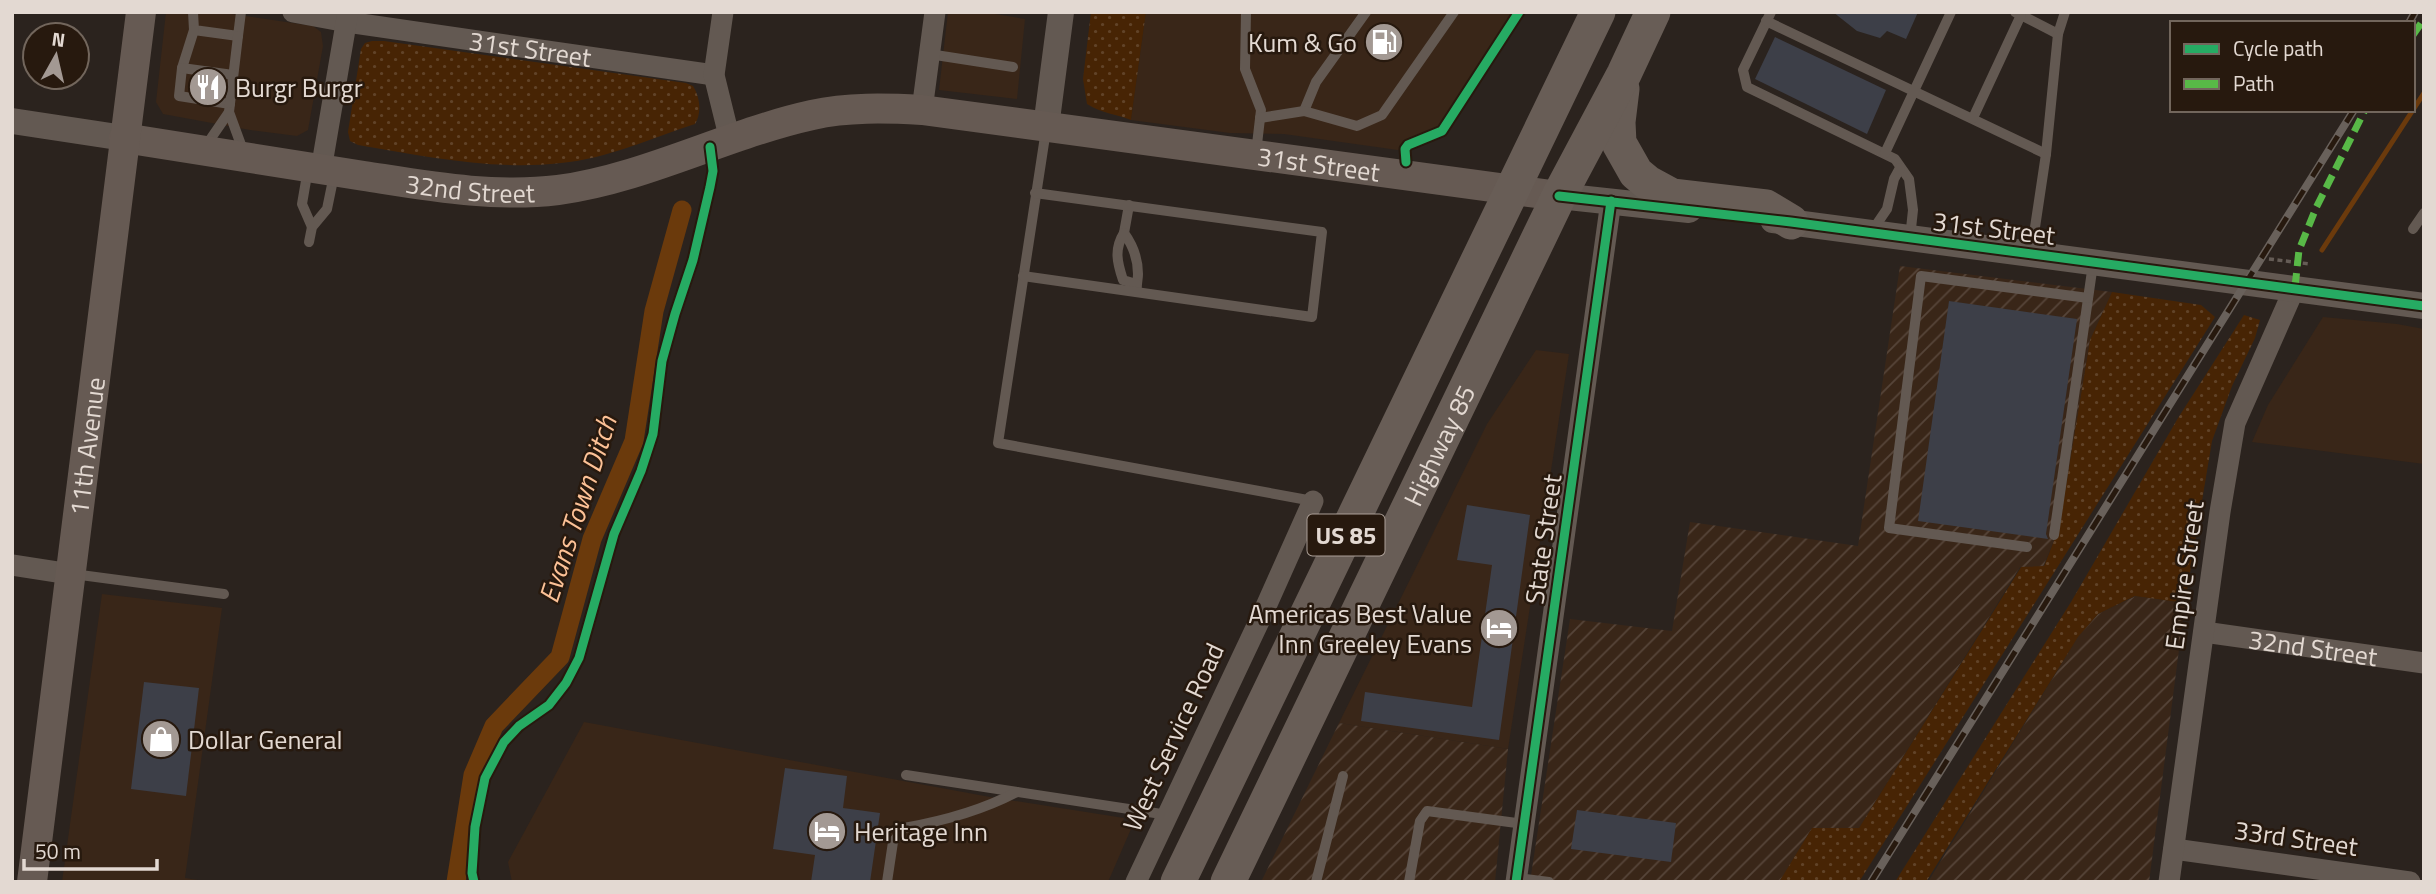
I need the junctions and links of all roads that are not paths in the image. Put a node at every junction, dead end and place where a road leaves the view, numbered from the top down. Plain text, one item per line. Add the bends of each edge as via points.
1 (141, 12) edge
2 (193, 12) edge
3 (241, 12) edge
4 (293, 12) edge
5 (723, 12) edge
6 (935, 12) edge
7 (1061, 12) edge
8 (1247, 12) edge
9 (1366, 12) edge
10 (1454, 12) edge
11 (1598, 12) edge
12 (1653, 12) edge
13 (1951, 12) edge
14 (2065, 12) edge
15 (2018, 14) edge
16 (348, 17) edge
17 (1768, 17) edge
18 (194, 30) junction
19 (2058, 34) junction
20 (238, 36) junction
21 (929, 54) junction
22 (1013, 67) dead end
23 (182, 68) junction
24 (1624, 74) junction
25 (233, 75) junction
26 (714, 75) junction
27 (1913, 91) junction
28 (230, 108) junction
29 (922, 110) junction
30 (1304, 111) junction
31 (1973, 117) junction
32 (1260, 118) junction
33 (12, 121) edge
34 (1046, 127) junction
35 (124, 138) junction
36 (730, 140) junction
37 (203, 150) junction
38 (1885, 153) junction
39 (2046, 154) junction
40 (1256, 156) junction
41 (245, 157) junction
42 (1900, 168) junction
43 (322, 170) junction
44 (1514, 189) junction
45 (1035, 193) junction
46 (1559, 196) junction
47 (1611, 201) junction
48 (1129, 205) junction
49 (2424, 214) edge
50 (1791, 222) junction
51 (312, 227) junction
52 (2413, 229) dead end
53 (1124, 233) junction
54 (1870, 234) junction
55 (1910, 238) junction
56 (309, 242) dead end
57 (2031, 254) junction
58 (2094, 262) junction
59 (1023, 275) junction
60 (2295, 287) junction
61 (1136, 288) junction
62 (2088, 298) junction
63 (2424, 306) edge
64 (1313, 501) joint
65 (2054, 535) dead end
66 (2027, 547) dead end
67 (12, 565) edge
68 (70, 574) junction
69 (224, 594) dead end
70 (2204, 632) junction
71 (2424, 663) edge
72 (906, 775) dead end
73 (1343, 776) dead end
74 (1017, 792) junction
75 (1168, 815) junction
76 (1524, 824) junction
77 (2174, 849) junction
78 (29, 876) edge
79 (1516, 880) edge
80 (887, 882) edge
81 (1136, 882) edge
82 (1178, 882) edge
83 (1228, 882) edge
84 (1316, 882) edge
85 (1409, 882) edge
86 (1549, 882) edge
87 (2169, 882) edge
88 (2410, 882) edge

1 - 35 main road, 11th Avenue
2 - 18 lane
3 - 20 lane
4 - 16 street, 31st Street
5 - 26 street
6 - 21 street
7 - 34 street
8 - 32 lane via 1245,69
9 - 30 lane via 1316,82
10 - 30 lane via 1382,115 1357,126
11 - 44 highway, Highway 85 / US 85
12 - 24 highway, Highway 85 / US 85
13 - 27 lane
14 - 19 lane
15 - 19 lane
15 - 31 lane
16 - 26 street, 31st Street
16 - 43 street
17 - 27 lane via 1797,42
17 - 38 lane via 1743,70 1747,87 1819,116
18 - 20 lane
18 - 23 lane
19 - 39 lane
20 - 25 lane
21 - 22 lane
21 - 29 street
23 - 25 lane
23 - 28 lane via 178,96
24 - 46 highway, Highway 85 / US 85
24 - 50 highway via 1619,143 1636,173 1672,196 1766,207
25 - 28 lane
26 - 36 street
27 - 31 lane
27 - 38 lane
28 - 37 lane
28 - 41 lane
29 - 34 main road, 31st Street
29 - 36 main road, 32nd Street via 835,111
30 - 32 lane
31 - 39 lane
32 - 40 lane
33 - 35 street, 32nd Street
34 - 40 main road, 31st Street
34 - 45 lane
35 - 37 main road, 32nd Street
35 - 68 main road, 11th Avenue
36 - 43 main road, 32nd Street via 598,183 516,194 479,193
37 - 41 main road, 32nd Street
38 - 42 lane
39 - 57 lane
40 - 44 main road, 31st Street
41 - 43 main road, 32nd Street
42 - 54 lane via 1887,209
42 - 55 lane via 1909,179 1912,194
43 - 51 lane via 327,209
43 - 51 lane via 302,204
44 - 46 main road, 31st Street
44 - 82 highway, Highway 85 / US 85
45 - 48 lane
45 - 59 lane
46 - 47 street, 31st Street
46 - 83 highway, Highway 85 / US 85
47 - 50 street, 31st Street
47 - 76 street, State Street
48 - 53 lane
48 - 61 lane via 1322,232 1312,317
49 - 52 lane
50 - 54 street, 31st Street
51 - 56 lane
53 - 61 lane via 1132,244 1139,275
53 - 61 lane via 1116,246 1118,265 1123,280
54 - 55 street, 31st Street
55 - 57 street, 31st Street
57 - 58 street, 31st Street
58 - 60 street, 31st Street
58 - 62 lane
59 - 61 lane
59 - 64 lane via 998,443
60 - 63 street, 31st Street
60 - 70 street, Empire Street via 2235,423
62 - 65 lane
62 - 66 lane via 1921,276 1889,528
64 - 75 street, West Service Road
67 - 68 street
68 - 69 lane
68 - 78 main road, 11th Avenue
70 - 71 street, 32nd Street
70 - 77 street, Empire Street
72 - 74 lane
73 - 84 lane
74 - 75 lane
74 - 80 lane via 990,807 904,828 893,842
75 - 81 street, West Service Road
76 - 79 street, State Street
76 - 85 lane via 1427,811 1420,821
77 - 87 street, Empire Street
77 - 88 street, 33rd Street
79 - 86 lane

